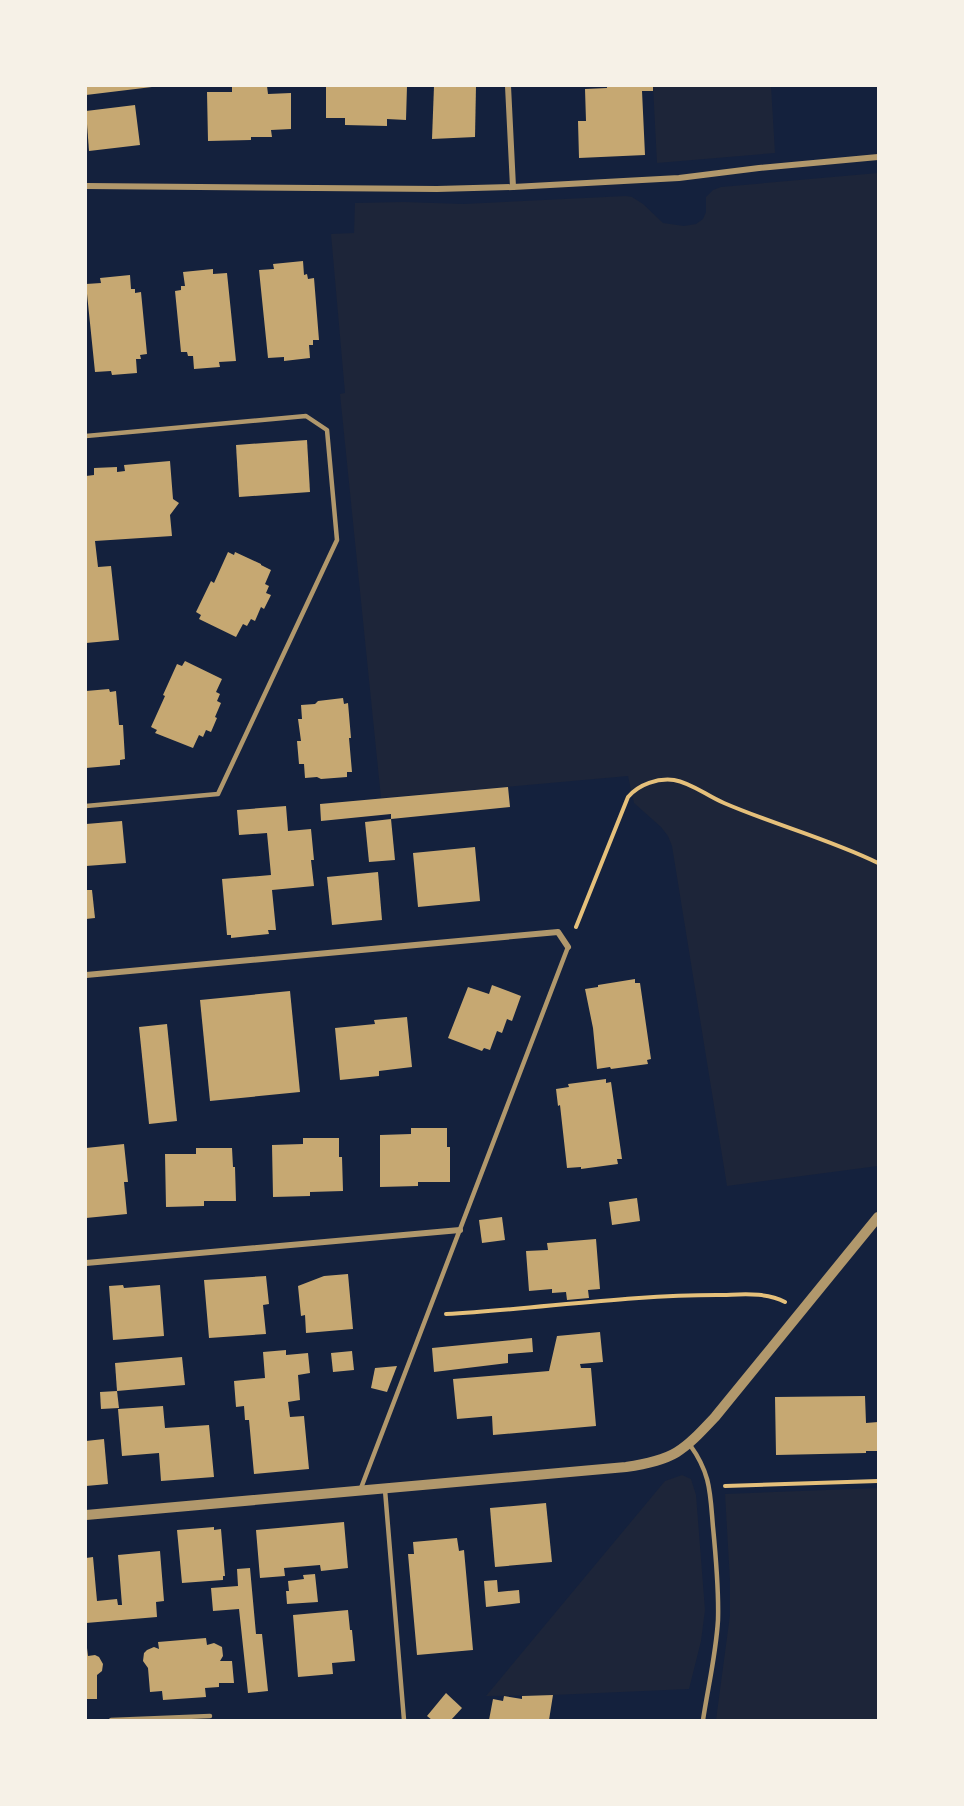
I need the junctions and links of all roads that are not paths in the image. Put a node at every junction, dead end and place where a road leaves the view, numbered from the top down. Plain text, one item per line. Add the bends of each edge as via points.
1 (508, 86) edge
2 (879, 158) edge
3 (86, 186) edge
4 (513, 187) junction
5 (86, 436) edge
6 (86, 806) edge
7 (568, 947) joint
8 (86, 975) edge
9 (879, 1217) edge
10 (460, 1230) junction
11 (86, 1263) edge
12 (690, 1444) junction
13 (385, 1489) junction
14 (360, 1491) junction
15 (86, 1515) edge
16 (210, 1716) dead end
17 (111, 1720) edge
18 (404, 1720) edge
19 (703, 1720) edge

1 - 4 street
2 - 4 street via 678,178
3 - 4 street
5 - 6 lane via 306,416 327,430 337,540 218,794
7 - 8 street via 558,932
7 - 10 lane
9 - 12 street
10 - 11 street
10 - 14 lane
12 - 13 street via 662,1460 633,1467
12 - 19 lane via 700,1459 709,1487 718,1596 715,1646
13 - 14 street
13 - 18 lane
14 - 15 street
16 - 17 lane

